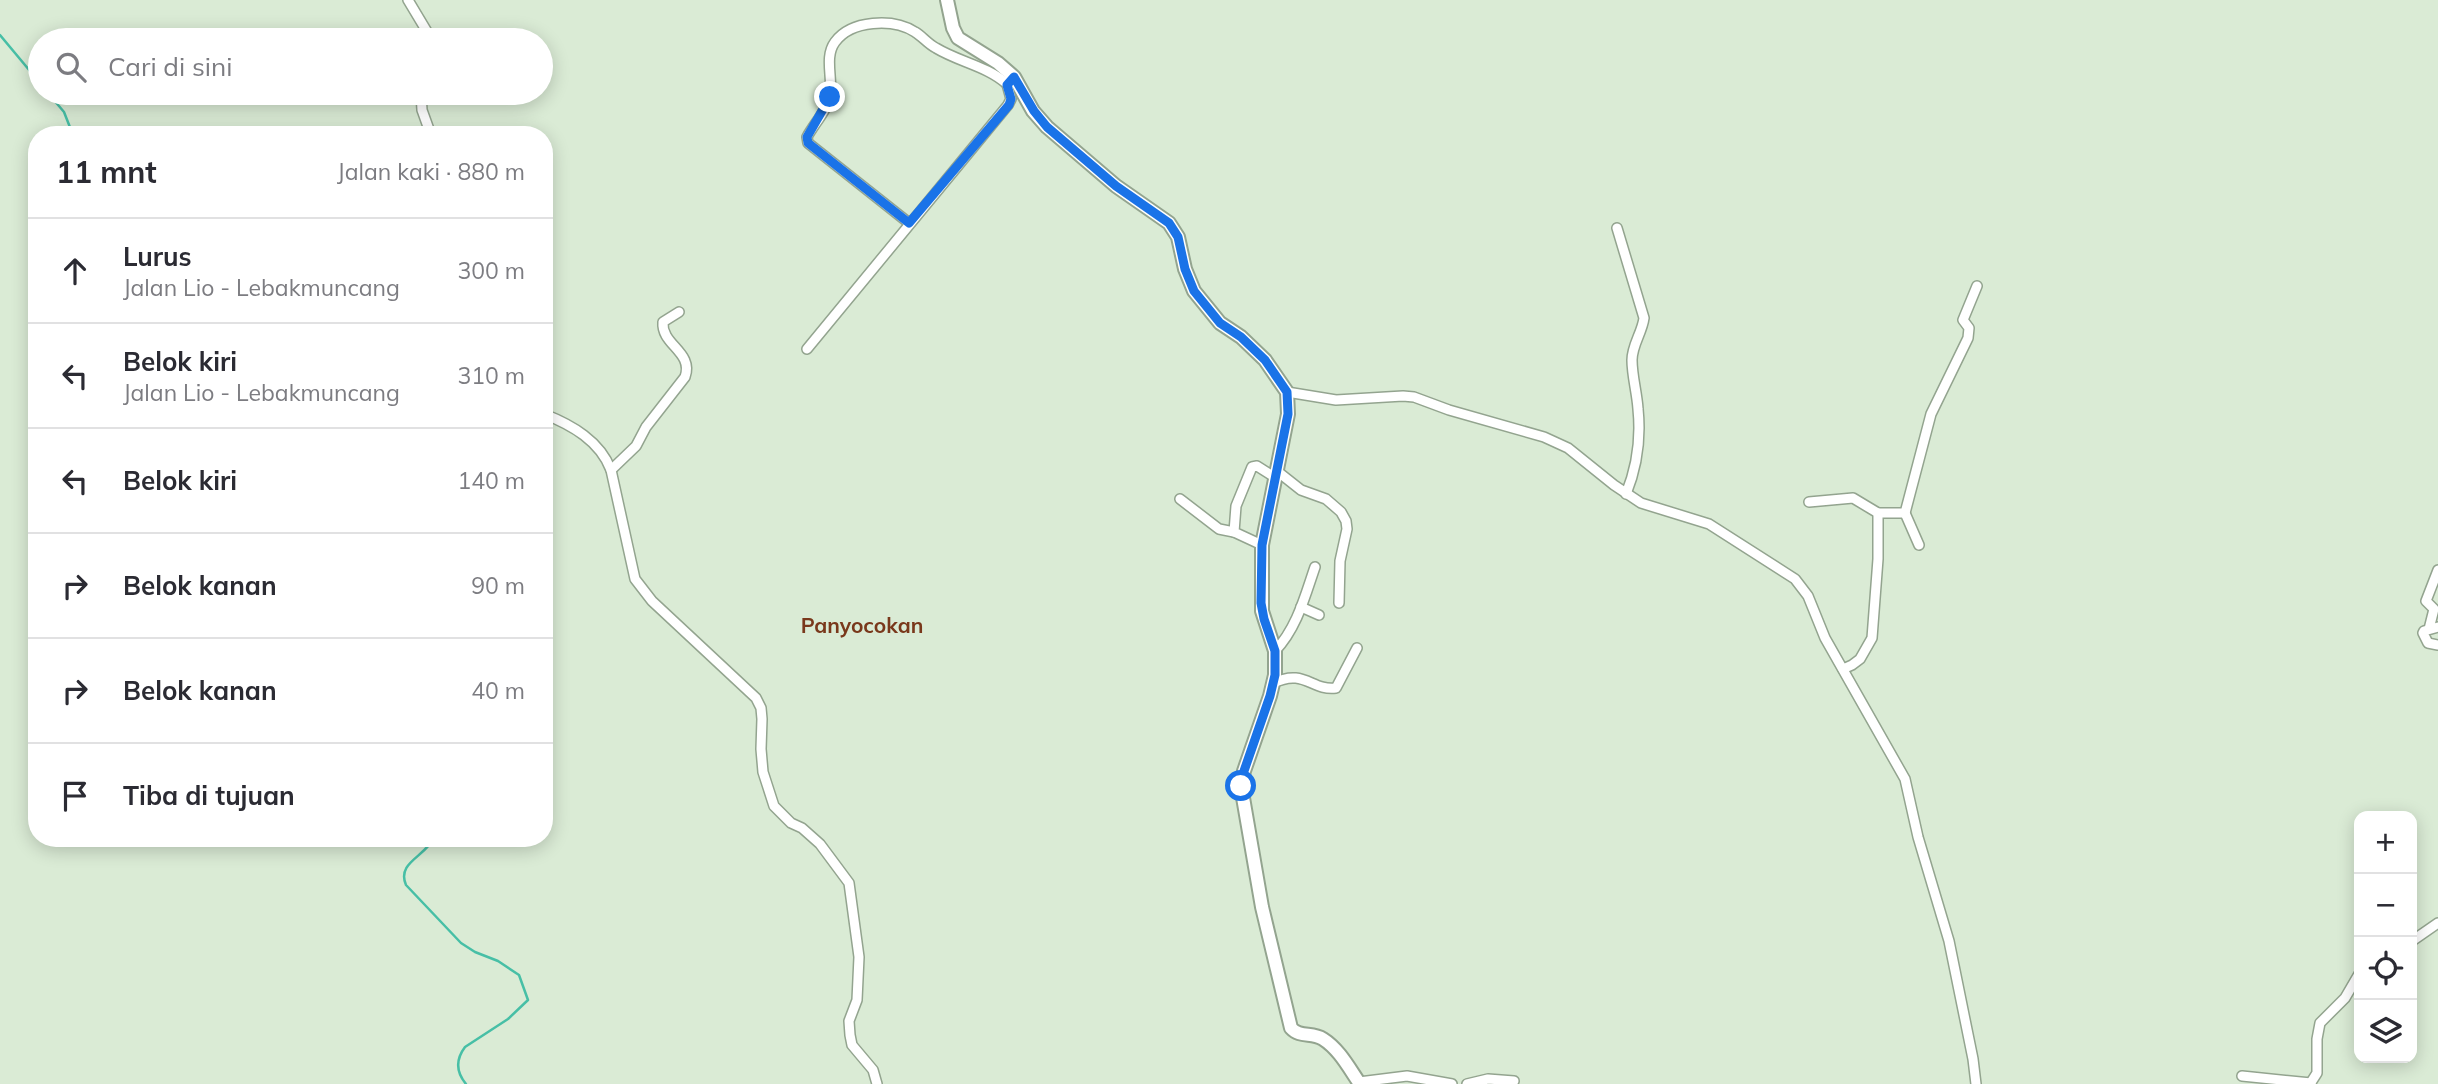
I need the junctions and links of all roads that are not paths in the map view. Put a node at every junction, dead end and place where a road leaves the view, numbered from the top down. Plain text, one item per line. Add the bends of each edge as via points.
1 (408, 0) edge
2 (947, 0) edge
3 (425, 28) edge
4 (1011, 81) junction
5 (422, 105) edge
6 (428, 126) edge
7 (909, 223) junction
8 (1618, 228) dead end
9 (1977, 286) dead end
10 (679, 312) dead end
11 (807, 349) dead end
12 (1287, 392) junction
13 (553, 418) edge
14 (611, 470) junction
15 (1277, 475) junction
16 (1626, 494) junction
17 (1180, 499) dead end
18 (1809, 502) dead end
19 (1878, 513) junction
20 (1905, 513) junction
21 (1234, 532) junction
22 (1262, 545) junction
23 (1919, 545) dead end
24 (1315, 567) dead end
25 (2438, 570) edge
26 (1339, 603) dead end
27 (1301, 607) junction
28 (1319, 615) dead end
29 (2433, 628) edge
30 (2438, 645) edge
31 (1357, 648) dead end
32 (1275, 651) junction
33 (1843, 669) junction
34 (1273, 683) junction
35 (2438, 923) edge
36 (2417, 938) edge
37 (2354, 983) edge
38 (2242, 1076) dead end
39 (1514, 1082) dead end
40 (1359, 1083) edge
41 (877, 1084) edge
42 (1452, 1084) edge
43 (1467, 1084) edge
44 (1976, 1084) edge
45 (2311, 1084) edge

1 - 3 street
2 - 4 street via 958,38 998,62
4 - 7 street via 1009,105
4 - 7 street via 935,48 901,26 867,24 836,41 830,55 830,97 808,143
4 - 12 street via 1047,127 1116,186 1169,223 1200,300 1265,360
5 - 6 street
7 - 11 street
8 - 16 street via 1644,318 1632,356 1639,442 1636,471
9 - 20 street via 1964,318 1968,338 1931,414
10 - 14 street via 663,322 663,327 687,361 685,377 636,446
12 - 15 street via 1288,414
12 - 16 street via 1336,400 1414,397 1501,423 1568,448
13 - 14 street via 585,435
14 - 41 street via 635,579 660,609 756,698 761,708 763,772 774,806 820,844 849,883 859,957 850,1035
15 - 21 street via 1251,468 1236,506
15 - 22 street
15 - 26 street via 1326,499 1346,521
16 - 33 street via 1709,524 1795,579
17 - 21 street via 1219,529
18 - 19 street via 1853,498
19 - 20 street
19 - 33 street via 1872,638 1860,659
20 - 23 street
21 - 22 street
22 - 32 street via 1262,611
24 - 27 street
25 - 29 street via 2426,601 2434,609
27 - 28 street
27 - 32 street
29 - 30 street via 2423,631 2424,636 2429,644
31 - 34 street via 1336,688 1298,677
32 - 34 street
33 - 44 street via 1905,779 1949,941
34 - 40 street via 1241,786 1262,907 1291,1028 1326,1041
35 - 36 street
37 - 45 street via 2320,1023 2317,1073
38 - 45 street
39 - 43 street via 1488,1079
40 - 42 street via 1407,1076

